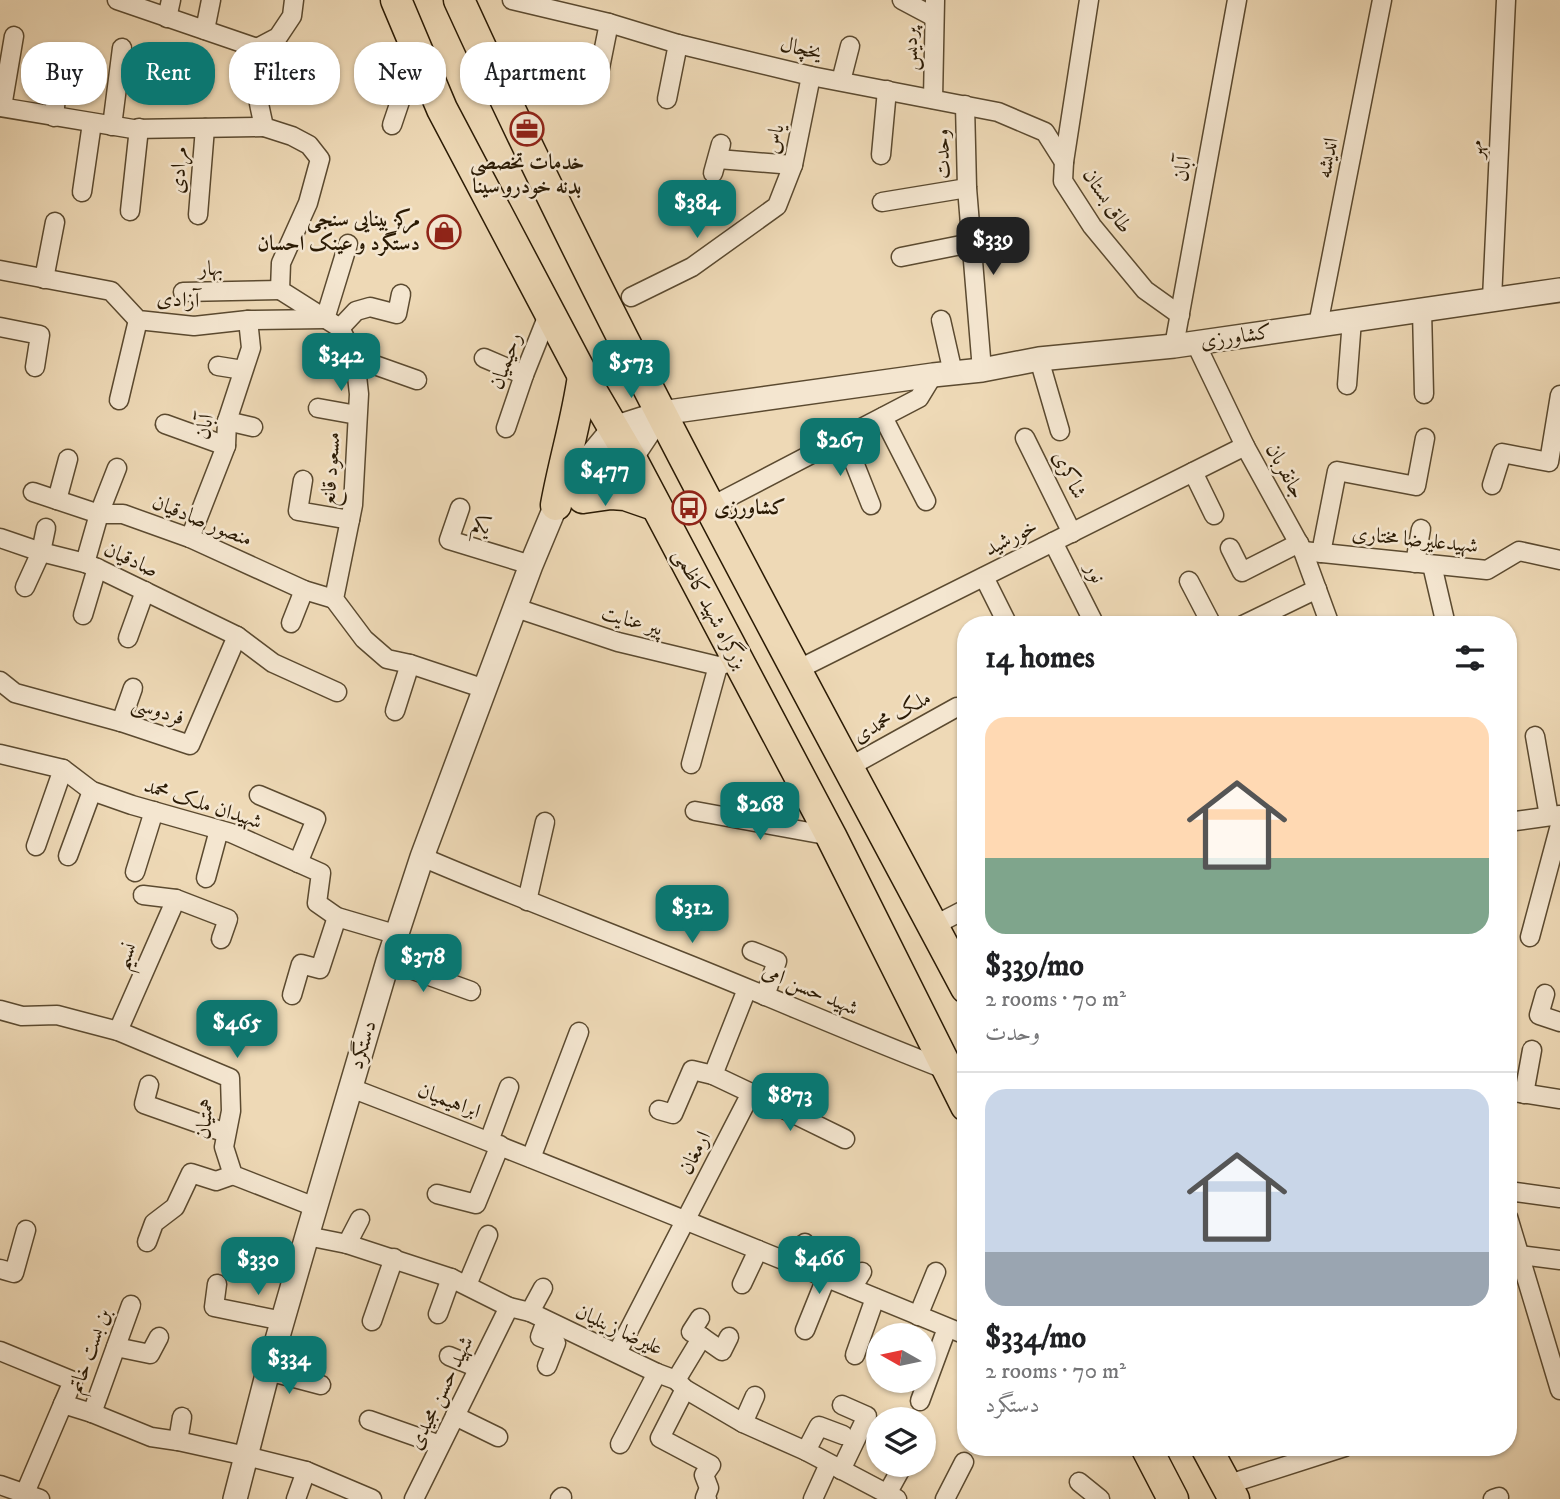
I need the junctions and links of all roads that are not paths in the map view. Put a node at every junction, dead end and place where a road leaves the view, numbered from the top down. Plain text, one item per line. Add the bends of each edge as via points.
1 (117, 0) edge
2 (211, 0) edge
3 (294, 0) edge
4 (396, 0) edge
5 (459, 0) edge
6 (512, 0) edge
7 (902, 0) edge
8 (1089, 0) edge
9 (1237, 0) edge
10 (1382, 0) edge
11 (1506, 0) edge
12 (587, 8) edge
13 (169, 9) edge
14 (934, 9) edge
15 (609, 23) junction
16 (205, 30) junction
17 (15, 36) dead end
18 (240, 42) edge
19 (268, 42) edge
20 (413, 42) edge
21 (605, 42) edge
22 (678, 44) junction
23 (850, 46) dead end
24 (121, 57) edge
25 (811, 76) junction
26 (841, 81) junction
27 (887, 90) junction
28 (667, 99) dead end
29 (933, 99) junction
30 (55, 105) edge
31 (259, 105) edge
32 (399, 105) edge
33 (440, 105) edge
34 (965, 105) junction
35 (1, 107) edge
36 (54, 117) junction
37 (92, 123) junction
38 (392, 125) dead end
39 (113, 126) junction
40 (264, 127) junction
41 (139, 128) junction
42 (205, 128) junction
43 (881, 155) dead end
44 (717, 159) dead end
45 (1064, 162) junction
46 (793, 165) junction
47 (967, 188) junction
48 (82, 192) dead end
49 (882, 202) dead end
50 (130, 211) dead end
51 (198, 215) dead end
52 (55, 222) dead end
53 (971, 243) junction
54 (348, 244) dead end
55 (901, 257) dead end
56 (0, 270) edge
57 (44, 279) junction
58 (280, 290) junction
59 (1560, 290) edge
60 (183, 292) dead end
61 (401, 294) dead end
62 (631, 297) dead end
63 (1492, 299) junction
64 (550, 310) junction
65 (1422, 310) junction
66 (1180, 315) junction
67 (138, 320) junction
68 (248, 320) junction
69 (941, 320) dead end
70 (1352, 320) junction
71 (332, 323) junction
72 (1318, 325) junction
73 (0, 327) edge
74 (1185, 344) junction
75 (355, 358) junction
76 (484, 358) dead end
77 (1039, 359) junction
78 (218, 366) dead end
79 (35, 367) dead end
80 (243, 370) junction
81 (982, 370) junction
82 (943, 374) junction
83 (524, 375) junction
84 (583, 376) junction
85 (417, 380) dead end
86 (1347, 385) dead end
87 (1424, 394) dead end
88 (1560, 395) edge
89 (120, 400) dead end
90 (318, 408) dead end
91 (661, 413) junction
92 (357, 415) junction
93 (883, 417) junction
94 (227, 421) junction
95 (165, 424) dead end
96 (253, 427) dead end
97 (506, 428) dead end
98 (614, 428) junction
99 (1060, 431) dead end
100 (844, 437) junction
101 (1025, 438) dead end
102 (1425, 438) dead end
103 (226, 446) junction
104 (1245, 446) junction
105 (631, 458) junction
106 (68, 459) dead end
107 (117, 468) dead end
108 (1194, 472) junction
109 (303, 480) dead end
110 (1492, 485) dead end
111 (33, 492) dead end
112 (57, 500) junction
113 (926, 501) dead end
114 (654, 505) junction
115 (871, 505) dead end
116 (710, 507) junction
117 (460, 508) dead end
118 (563, 508) junction
119 (99, 514) junction
120 (1214, 515) dead end
121 (350, 520) junction
122 (46, 528) dead end
123 (1421, 529) dead end
124 (1072, 533) junction
125 (0, 538) edge
126 (190, 538) junction
127 (1053, 542) junction
128 (1230, 548) dead end
129 (1307, 549) junction
130 (41, 552) junction
131 (1560, 560) edge
132 (1423, 564) junction
133 (531, 565) junction
134 (91, 566) junction
135 (984, 577) junction
136 (1189, 581) dead end
137 (25, 587) dead end
138 (1317, 589) junction
139 (304, 590) junction
140 (145, 591) junction
141 (334, 599) junction
142 (516, 608) junction
143 (83, 615) dead end
144 (1004, 616) edge
145 (1090, 616) edge
146 (1207, 616) edge
147 (1262, 616) edge
148 (1327, 616) edge
149 (1443, 616) edge
150 (291, 623) dead end
151 (237, 636) junction
152 (128, 638) dead end
153 (728, 663) junction
154 (410, 664) junction
155 (797, 670) junction
156 (0, 681) edge
157 (133, 688) dead end
158 (485, 689) junction
159 (337, 692) dead end
160 (957, 706) dead end
161 (395, 711) dead end
162 (121, 722) junction
163 (1535, 736) dead end
164 (0, 754) edge
165 (691, 764) dead end
166 (849, 767) junction
167 (63, 769) junction
168 (92, 791) junction
169 (259, 795) dead end
170 (153, 811) junction
171 (695, 811) dead end
172 (1556, 819) edge
173 (1517, 821) edge
174 (545, 822) dead end
175 (219, 830) junction
176 (831, 836) junction
177 (36, 846) dead end
178 (68, 856) dead end
179 (422, 858) junction
180 (298, 863) junction
181 (135, 872) dead end
182 (206, 878) dead end
183 (143, 895) dead end
184 (176, 899) junction
185 (527, 901) junction
186 (957, 914) edge
187 (337, 917) junction
188 (933, 926) junction
189 (398, 935) junction
190 (1530, 937) dead end
191 (221, 939) dead end
192 (752, 951) dead end
193 (388, 961) junction
194 (957, 971) edge
195 (747, 989) junction
196 (471, 991) dead end
197 (1545, 994) dead end
198 (292, 995) dead end
199 (765, 996) junction
200 (0, 1010) edge
201 (1560, 1022) edge
202 (118, 1031) junction
203 (579, 1032) dead end
204 (1532, 1050) dead end
205 (947, 1070) junction
206 (713, 1074) junction
207 (149, 1085) dead end
208 (509, 1087) dead end
209 (351, 1088) junction
210 (957, 1089) edge
211 (1517, 1090) edge
212 (751, 1093) junction
213 (1517, 1093) edge
214 (1560, 1099) edge
215 (659, 1110) dead end
216 (226, 1133) junction
217 (845, 1139) dead end
218 (494, 1143) junction
219 (531, 1158) junction
220 (233, 1175) junction
221 (1517, 1192) edge
222 (437, 1194) dead end
223 (1560, 1198) edge
224 (315, 1206) junction
225 (360, 1219) dead end
226 (687, 1220) junction
227 (26, 1230) dead end
228 (488, 1235) dead end
229 (307, 1237) junction
230 (147, 1242) dead end
231 (805, 1243) dead end
232 (347, 1244) junction
233 (1517, 1246) edge
234 (758, 1250) junction
235 (1520, 1255) junction
236 (394, 1258) junction
237 (1560, 1260) edge
238 (796, 1265) junction
239 (0, 1269) edge
240 (862, 1272) dead end
241 (936, 1272) dead end
242 (826, 1278) junction
243 (459, 1281) junction
244 (218, 1284) dead end
245 (742, 1284) dead end
246 (852, 1288) junction
247 (543, 1289) dead end
248 (875, 1298) junction
249 (131, 1305) dead end
250 (509, 1307) junction
251 (530, 1312) junction
252 (438, 1314) dead end
253 (918, 1316) junction
254 (700, 1318) dead end
255 (283, 1321) junction
256 (372, 1321) dead end
257 (546, 1321) junction
258 (947, 1328) junction
259 (805, 1330) dead end
260 (957, 1332) edge
261 (159, 1337) dead end
262 (702, 1337) junction
263 (729, 1337) dead end
264 (116, 1347) junction
265 (0, 1351) edge
266 (617, 1353) junction
267 (855, 1355) dead end
268 (449, 1356) dead end
269 (547, 1366) dead end
270 (478, 1368) junction
271 (268, 1371) junction
272 (657, 1373) junction
273 (680, 1384) junction
274 (321, 1385) dead end
275 (1560, 1390) edge
276 (755, 1396) dead end
277 (920, 1401) dead end
278 (63, 1404) junction
279 (842, 1405) dead end
280 (92, 1413) junction
281 (455, 1416) junction
282 (182, 1417) dead end
283 (369, 1420) dead end
284 (743, 1423) junction
285 (842, 1435) dead end
286 (499, 1437) dead end
287 (178, 1441) junction
288 (620, 1444) dead end
289 (440, 1445) junction
290 (806, 1451) junction
291 (246, 1456) junction
292 (1151, 1456) edge
293 (1211, 1456) edge
294 (1322, 1456) edge
295 (964, 1462) dead end
296 (835, 1467) junction
297 (306, 1471) junction
298 (899, 1477) edge
299 (1079, 1482) dead end
300 (0, 1485) edge
301 (1230, 1492) edge
302 (32, 1496) edge
303 (892, 1496) edge
304 (236, 1499) edge
305 (296, 1499) edge
306 (372, 1499) edge
307 (414, 1499) edge
308 (708, 1499) edge
309 (813, 1499) edge
310 (945, 1499) edge
311 (1100, 1499) edge
312 (1173, 1499) edge

1 - 13 street
2 - 16 street
3 - 19 street via 292,16 278,37
4 - 20 highway, بزرگراه شهید کاظمی
5 - 91 highway
6 - 12 street, یخچال
7 - 14 street
8 - 45 street, طاق بستان
9 - 66 street, آبان
10 - 72 street, اندیشه
11 - 63 street, مهر
12 - 15 street, یخچال
13 - 16 street
14 - 29 street, پردیس
15 - 21 street
15 - 22 street, یخچال
16 - 18 street
17 - 35 street
22 - 25 street, یخچال
22 - 28 street
23 - 26 street
24 - 39 street
25 - 26 street, یخچال
25 - 46 street, یاس
26 - 27 street, یخچال
27 - 29 street, یخچال
27 - 43 street
29 - 34 street, یخچال
30 - 36 street
31 - 40 street
32 - 38 street
33 - 64 highway, بزرگراه شهید کاظمی
34 - 45 street, یخچال via 999,112 1045,132
34 - 47 street, وحدت
35 - 36 street
36 - 37 street
37 - 39 street
37 - 48 street
39 - 41 street
40 - 42 street
40 - 58 street via 309,145 320,159 308,203 281,263
41 - 42 street
41 - 50 street, مرادی
42 - 51 street, مرادی
44 - 46 street
45 - 66 street, طاق بستان via 1063,181 1092,226 1145,290
46 - 62 street, یاس via 777,206 692,267
47 - 49 street
47 - 53 street, وحدت
52 - 57 street
53 - 55 street
53 - 81 street, وحدت
54 - 71 street
56 - 57 street, آزادی
57 - 67 street, آزادی via 111,291
58 - 60 street, بهار
58 - 71 street
59 - 63 street, کشاورزی
61 - 71 street via 397,314 370,307
63 - 65 street, کشاورزی
64 - 83 street, رحیمیان
64 - 84 highway, بزرگراه شهید کاظمی
65 - 70 street, کشاورزی
65 - 87 street
66 - 74 street, آبان
67 - 68 street, آزادی via 194,326
67 - 89 street
68 - 71 street, آزادی
68 - 80 street, آبان via 251,348
69 - 82 street
70 - 72 street, کشاورزی
70 - 86 street
71 - 75 street, مسعود قانع
72 - 74 street, کشاورزی
73 - 79 street via 40,335
74 - 77 street, کشاورزی
74 - 104 street, جانقربان
75 - 85 street
75 - 92 street, مسعود قانع
76 - 83 street
77 - 81 street, کشاورزی
77 - 99 street
78 - 80 street
80 - 94 street, آبان
81 - 82 street, کشاورزی
82 - 91 street, کشاورزی
82 - 93 street via 919,398
83 - 97 street, رحیمیان
84 - 98 highway, بزرگراه شهید کاظمی
84 - 118 highway via 564,462
88 - 110 street via 1549,462 1502,453
90 - 92 street
91 - 98 street, کشاورزی
91 - 105 street, دستگرد
91 - 116 highway
92 - 121 street, مسعود قانع
93 - 100 street
93 - 113 street
94 - 96 street
94 - 103 street, آبان
95 - 103 street
98 - 105 highway, بزرگراه شهید کاظمی
98 - 118 street, دستگرد via 589,458
100 - 115 street
100 - 116 street
101 - 124 street, شاکری
102 - 129 street via 1416,486 1337,471
103 - 126 street, آبان
104 - 108 street, خورشید
104 - 129 street, جانقربان
105 - 114 highway, بزرگراه شهید کاظمی
105 - 118 street, دستگرد
106 - 112 street
107 - 119 street
108 - 120 street
108 - 124 street, خورشید
109 - 121 street via 298,511
111 - 112 street, منصور صادقیان
112 - 119 street, منصور صادقیان
114 - 118 highway via 611,494
114 - 153 highway, بزرگراه شهید کاظمی
116 - 155 highway
117 - 133 street, یکم via 449,540
118 - 133 street, دستگرد
119 - 126 street, منصور صادقیان via 123,514
119 - 134 street
121 - 141 street, مسعود قانع
122 - 130 street
123 - 132 street
124 - 127 street, خورشید
125 - 130 street, صادقیان
126 - 139 street, منصور صادقیان
127 - 135 street, خورشید
127 - 145 street, نور
128 - 129 street via 1242,572
129 - 132 street, شهیدعلیرضا مختاری
129 - 138 street, جانقربان
130 - 134 street, صادقیان
130 - 137 street
131 - 132 street, شهیدعلیرضا مختاری via 1519,551 1487,570
132 - 149 street
133 - 142 street, دستگرد
134 - 140 street, صادقیان
134 - 143 street
135 - 144 street
135 - 155 street, خورشید
136 - 146 street
138 - 147 street
138 - 148 street, جانقربان
139 - 141 street, منصور صادقیان
139 - 150 street
140 - 151 street, صادقیان
140 - 152 street
141 - 154 street via 364,639 387,659
142 - 153 street, پیر عنایت via 618,642
142 - 158 street, دستگرد
151 - 159 street, صادقیان via 273,663
151 - 162 street, فردوسی via 190,745
153 - 165 street
153 - 176 highway, بزرگراه شهید کاظمی
154 - 158 street
154 - 161 street
155 - 166 highway
156 - 162 street, فردوسی via 15,693
157 - 162 street
158 - 179 street, دستگرد
160 - 166 street, ملک محمدی
163 - 172 street
164 - 167 street, شهیدان ملک محمد
166 - 188 highway
167 - 168 street, شهیدان ملک محمد
167 - 177 street
168 - 170 street, شهیدان ملک محمد
168 - 178 street
169 - 180 street via 316,820
170 - 175 street, شهیدان ملک محمد
170 - 181 street
171 - 176 street
172 - 173 street
172 - 190 street
174 - 185 street
175 - 180 street, شهیدان ملک محمد
175 - 182 street
176 - 205 highway, بزرگراه شهید کاظمی
179 - 185 street, شهید حسن امی
179 - 189 street, دستگرد
180 - 187 street, شهیدان ملک محمد via 321,873 317,903
183 - 184 street
184 - 191 street via 228,919
184 - 202 street, نسیم
185 - 195 street, شهید حسن امی
186 - 188 street
187 - 189 street
187 - 198 street via 320,969 301,964
188 - 194 highway
189 - 193 street, دستگرد
192 - 199 street via 777,961
193 - 196 street
193 - 209 street, دستگرد
195 - 199 street, شهید حسن امی
195 - 206 street
197 - 201 street via 1539,1015
199 - 205 street, شهید حسن امی
200 - 202 street, همتیان via 22,1016 57,1015
202 - 216 street, همتیان via 230,1078
203 - 219 street
204 - 211 street
205 - 210 highway, بزرگراه شهید کاظمی
206 - 212 street
206 - 215 street via 692,1070 673,1114
207 - 216 street via 144,1104
208 - 218 street
209 - 218 street, ابراهیمیان
209 - 224 street, دستگرد
212 - 217 street
212 - 226 street, ارمغان
213 - 214 street
216 - 220 street, همتیان via 224,1147
218 - 219 street, ابراهیمیان
218 - 222 street via 477,1204
219 - 226 street, ابراهیمیان
220 - 224 street
220 - 230 street via 216,1181 191,1173 175,1207 153,1223
221 - 223 street
224 - 229 street, دستگرد
225 - 232 street
226 - 234 street, ابراهیمیان
226 - 266 street, ارمغان
227 - 239 street via 14,1273
228 - 243 street
229 - 232 street, علیرضا زینلیان
229 - 255 street, دستگرد
231 - 238 street
232 - 236 street, علیرضا زینلیان
233 - 235 street
234 - 238 street, ابراهیمیان
234 - 245 street
235 - 237 street
235 - 275 street
236 - 243 street, علیرضا زینلیان
236 - 256 street
238 - 242 street, ابراهیمیان
240 - 246 street
241 - 253 street
242 - 246 street, ابراهیمیان
242 - 259 street
243 - 250 street, علیرضا زینلیان
243 - 252 street
244 - 255 street via 214,1307
246 - 248 street, ابراهیمیان
247 - 251 street
248 - 253 street, ابراهیمیان
248 - 267 street
249 - 264 street, بن بست خاتم
250 - 251 street, علیرضا زینلیان
250 - 270 street, شهید حسن مجیدی
251 - 257 street, علیرضا زینلیان
253 - 258 street, ابراهیمیان
254 - 262 street via 691,1332
255 - 271 street, دستگرد
257 - 266 street, علیرضا زینلیان
257 - 269 street via 540,1337 556,1343
258 - 260 street, ابراهیمیان
258 - 277 street
261 - 264 street via 150,1354
262 - 263 street via 722,1351
262 - 273 street
264 - 280 street, بن بست خاتم
265 - 278 street via 73,1381
266 - 272 street, علیرضا زینلیان
268 - 270 street
270 - 281 street, شهید حسن مجیدی
271 - 274 street
271 - 291 street, دستگرد
272 - 273 street, علیرضا زینلیان
272 - 288 street
273 - 284 street, علیرضا زینلیان
273 - 308 street via 660,1438 711,1465 704,1475
276 - 284 street
278 - 280 street
278 - 302 street
279 - 296 street via 867,1416
280 - 287 street via 150,1437
281 - 286 street
281 - 289 street, شهید حسن مجیدی
282 - 287 street
283 - 289 street
284 - 290 street, علیرضا زینلیان
285 - 290 street via 819,1426
287 - 291 street
289 - 307 street, شهید حسن مجیدی
290 - 296 street, علیرضا زینلیان
291 - 297 street
291 - 304 street, دستگرد
292 - 312 highway
293 - 301 highway
294 - 301 street
295 - 310 street
296 - 303 street, علیرضا زینلیان
296 - 309 street
297 - 305 street
297 - 306 street
298 - 303 street
299 - 311 street
300 - 302 street

